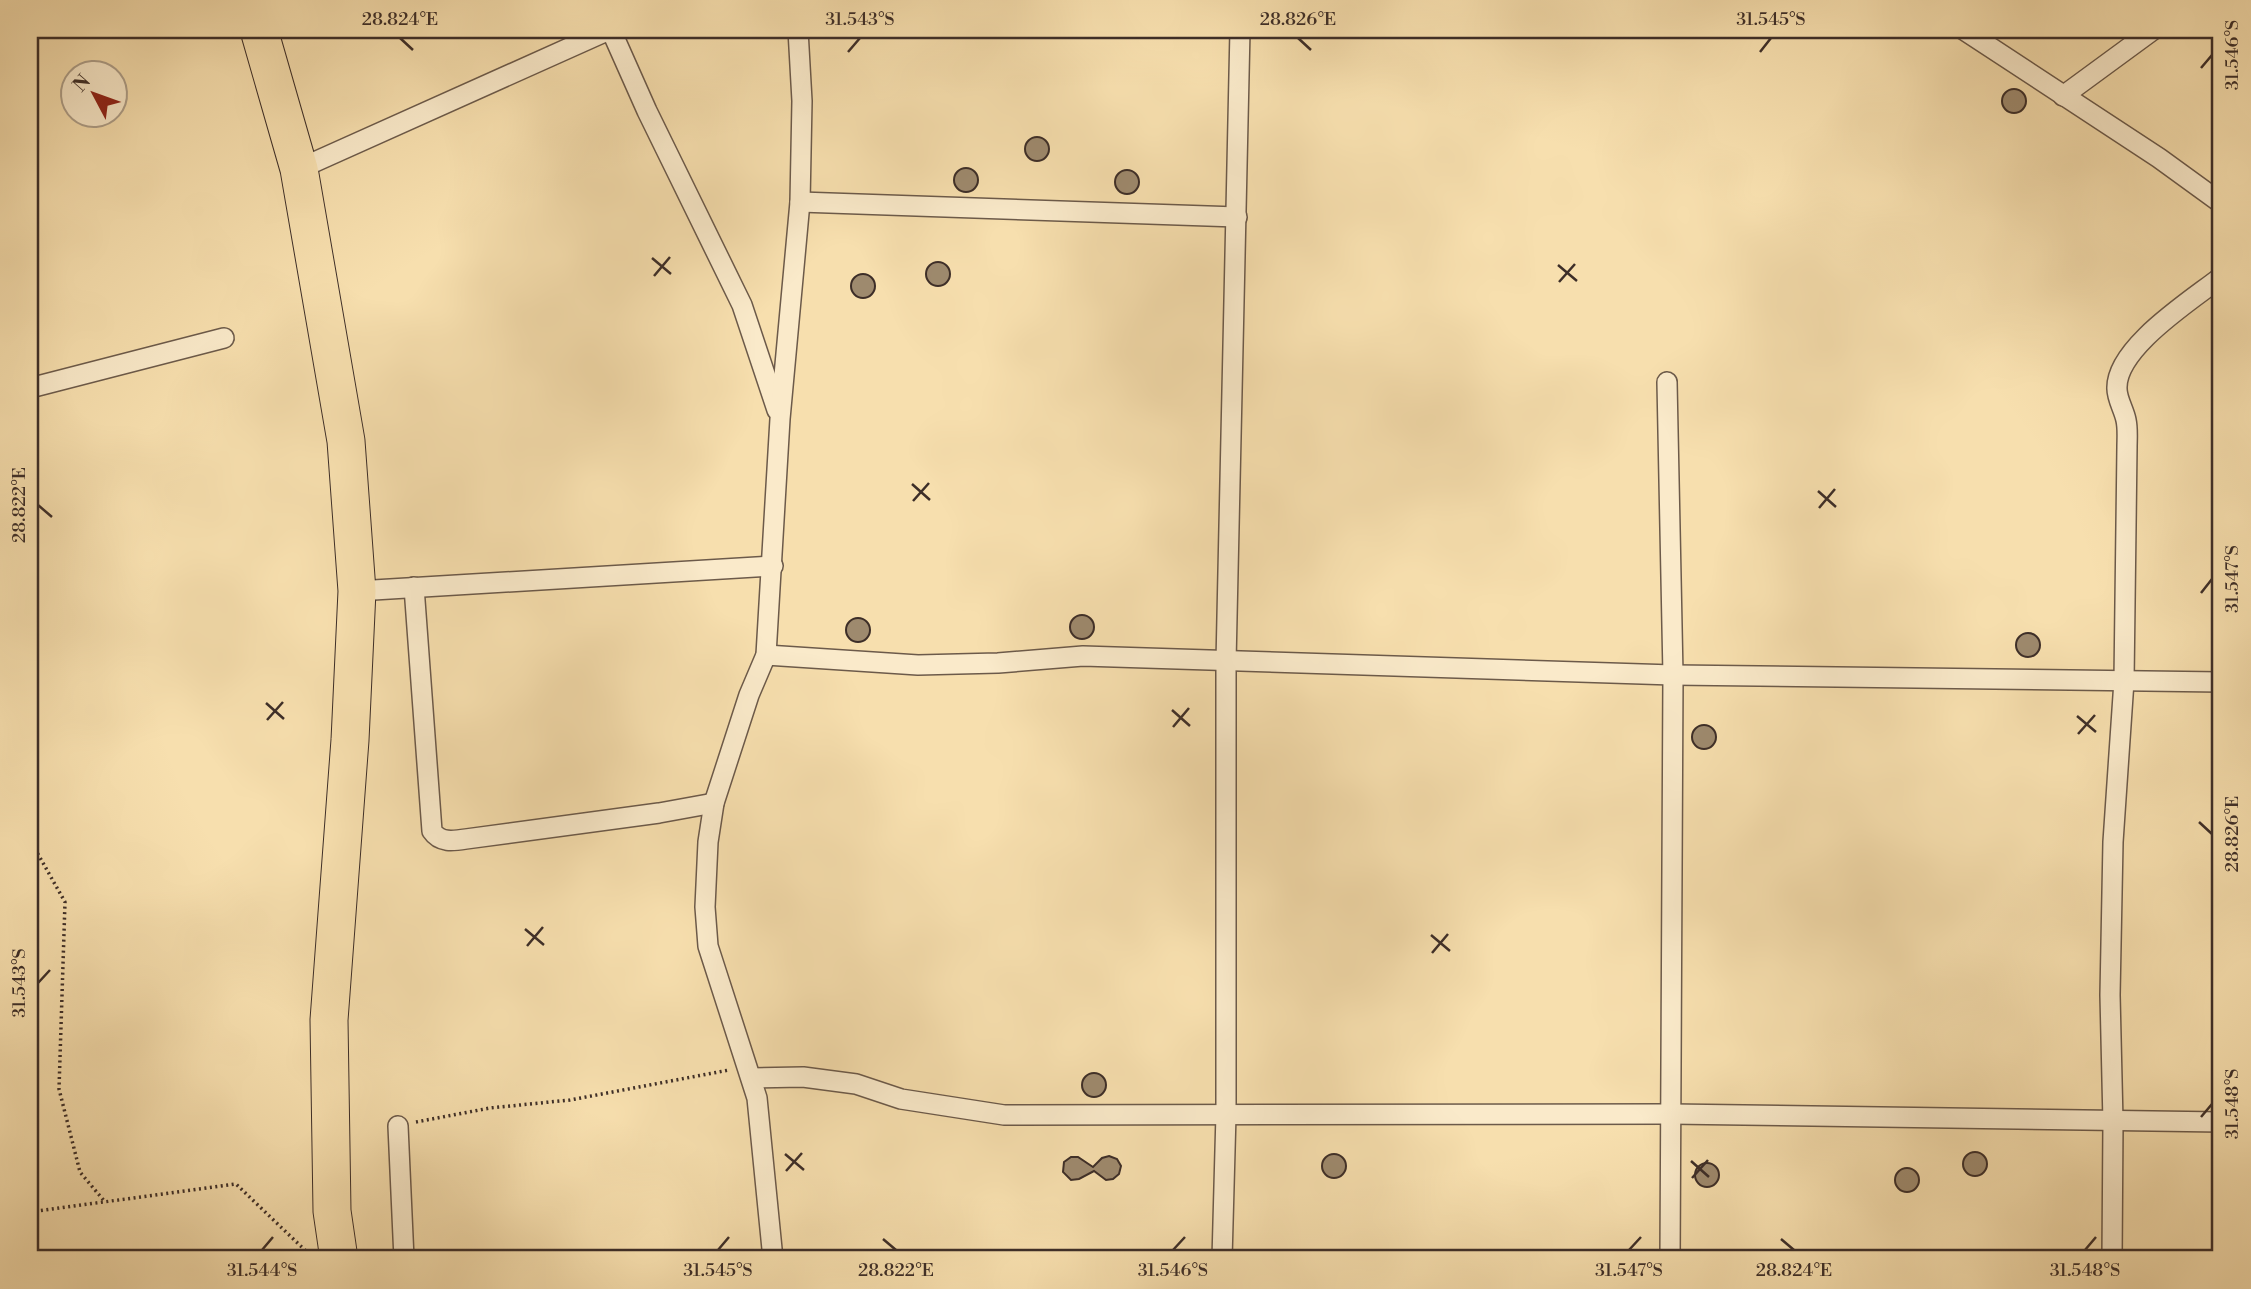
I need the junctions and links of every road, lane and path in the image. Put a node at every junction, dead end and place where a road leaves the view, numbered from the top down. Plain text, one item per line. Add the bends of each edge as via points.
1 (260, 30) edge
2 (610, 30) edge
3 (798, 30) edge
4 (1240, 30) edge
5 (1964, 30) edge
6 (2152, 30) edge
7 (2063, 96) junction
8 (299, 169) junction
9 (800, 202) junction
10 (2221, 203) edge
11 (1237, 217) junction
12 (2221, 277) edge
13 (223, 338) dead end
14 (1667, 383) dead end
15 (30, 388) edge
16 (780, 419) junction
17 (773, 566) junction
18 (414, 587) junction
19 (357, 591) junction
20 (766, 655) junction
21 (1226, 662) junction
22 (1673, 675) junction
23 (2123, 681) junction
24 (2221, 682) edge
25 (714, 803) junction
26 (30, 816) edge
27 (750, 1072) junction
28 (1226, 1114) junction
29 (1671, 1114) junction
30 (2113, 1122) junction
31 (2221, 1122) edge
32 (398, 1126) joint
33 (105, 1202) junction
34 (30, 1212) edge
35 (339, 1258) edge
36 (404, 1259) edge
37 (773, 1259) edge
38 (1222, 1259) edge
39 (1670, 1259) edge
40 (2112, 1259) edge

1 - 8 highway
2 - 8 street
2 - 16 street via 742,305
3 - 9 street
4 - 11 street
5 - 7 street
6 - 7 street
7 - 10 street
8 - 19 highway via 346,441
9 - 11 street
9 - 16 street
11 - 21 street
12 - 23 street via 2141,341 2120,370 2117,389 2127,421
13 - 15 street
14 - 22 street
16 - 17 street
17 - 18 street
17 - 20 street
18 - 19 street
18 - 25 street via 432,831 437,838 466,839
19 - 35 highway via 329,1020 332,1211
20 - 21 street via 918,665 1083,656
20 - 25 street
21 - 22 street
21 - 28 street
22 - 23 street
22 - 29 street
23 - 24 street
23 - 30 street via 2110,995
25 - 27 street via 705,907 708,946
26 - 33 path via 33,847 65,902 59,1089 80,1172
27 - 28 street via 856,1084 901,1099 1004,1115
27 - 32 path via 490,1108
27 - 37 street via 757,1098
28 - 29 street
28 - 38 street
29 - 30 street
29 - 39 street
30 - 31 street
30 - 40 street
32 - 36 street
33 - 34 path
33 - 35 path via 236,1184 314,1258

